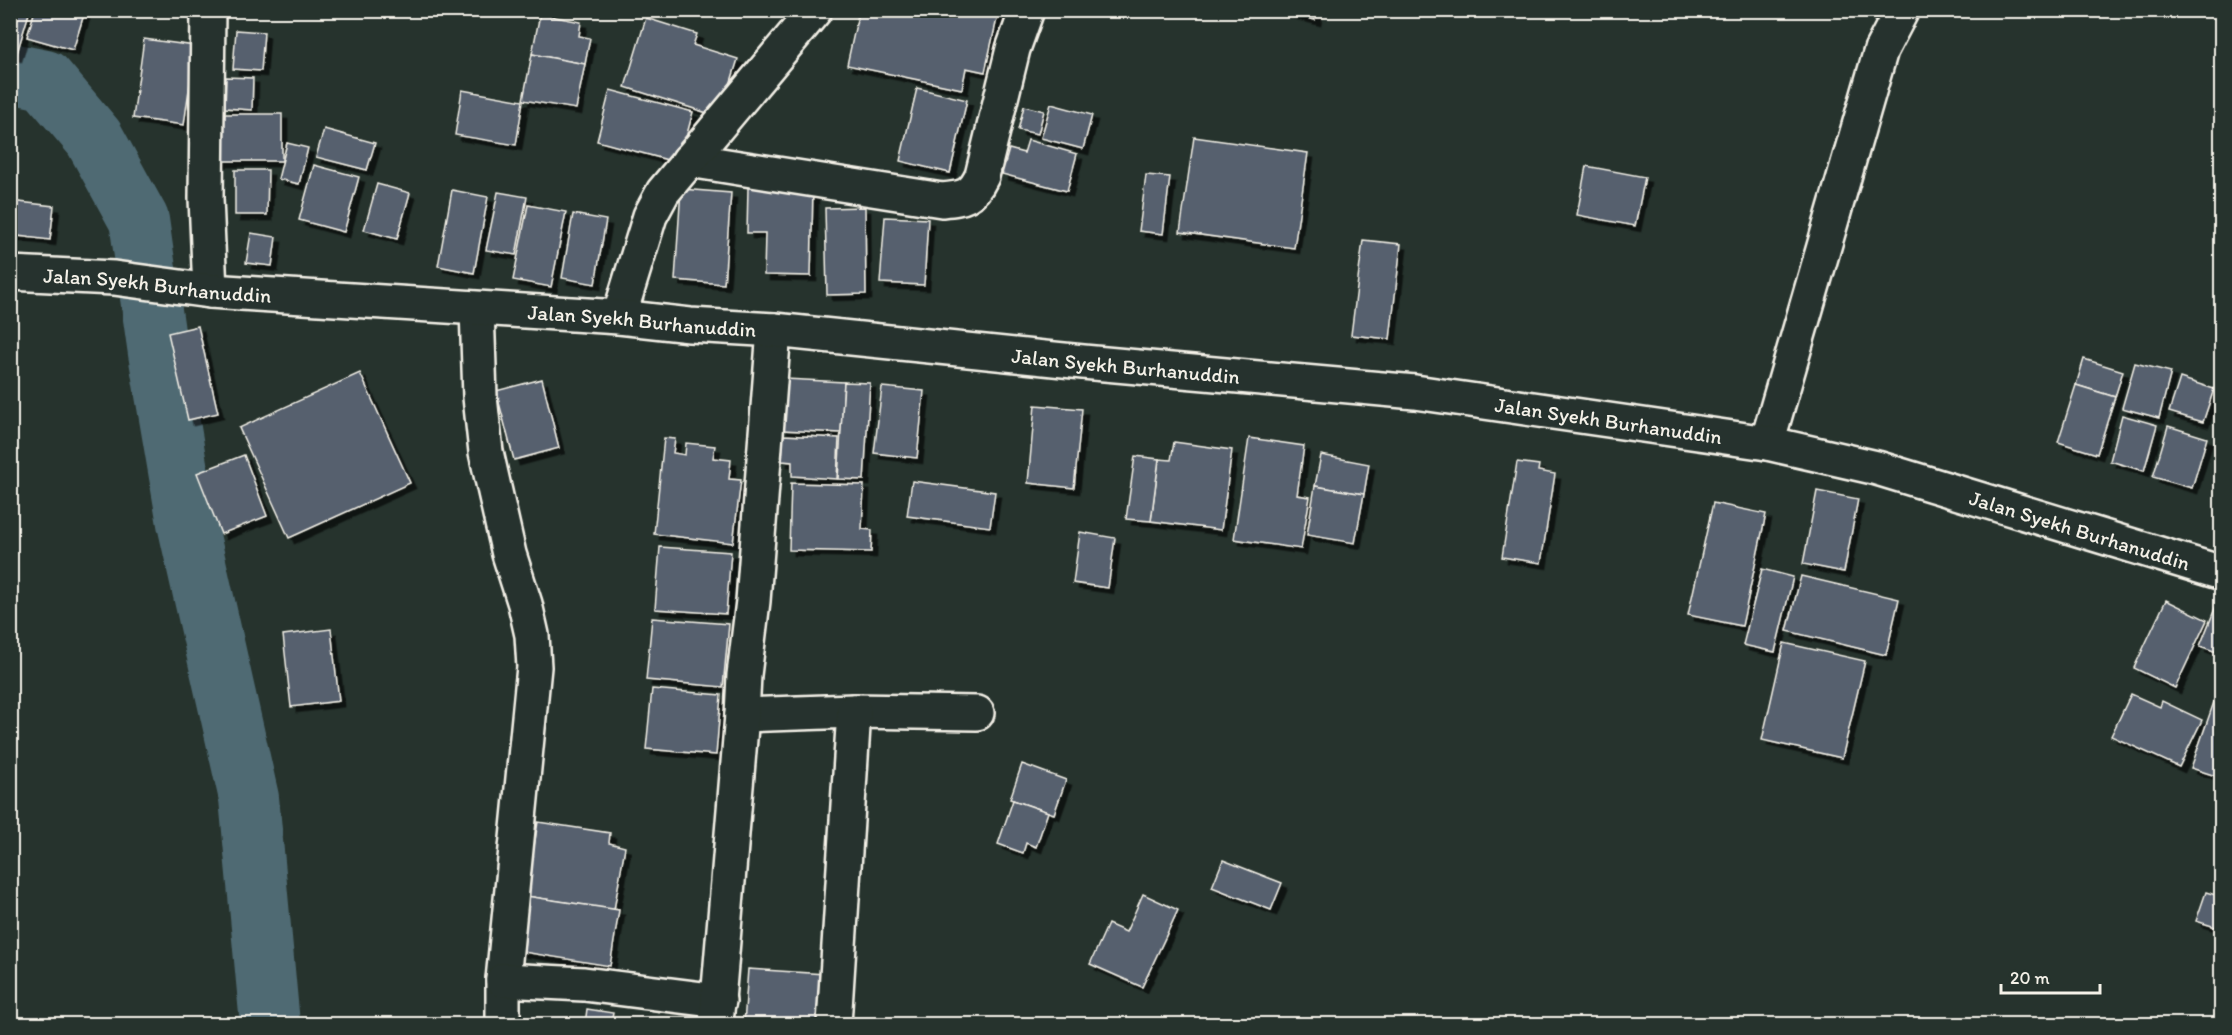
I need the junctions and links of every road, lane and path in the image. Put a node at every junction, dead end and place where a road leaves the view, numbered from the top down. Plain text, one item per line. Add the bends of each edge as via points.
1 (208, 10) edge
2 (815, 10) edge
3 (1027, 10) edge
4 (1902, 10) edge
5 (689, 160) junction
6 (10, 273) edge
7 (210, 291) junction
8 (477, 309) junction
9 (619, 317) junction
10 (774, 330) junction
11 (1767, 442) junction
12 (2222, 573) edge
13 (854, 711) junction
14 (977, 713) dead end
15 (742, 715) junction
16 (503, 980) junction
17 (717, 1013) edge
18 (503, 1024) edge
19 (834, 1024) edge

1 - 7 street via 206,198
2 - 5 street
3 - 5 street via 1013,49 982,176 977,187 964,198 942,200
4 - 11 street via 1881,50
5 - 9 street via 663,192 650,216
6 - 7 street, Jalan Syekh Burhanuddin via 114,278
7 - 8 street, Jalan Syekh Burhanuddin
8 - 9 street, Jalan Syekh Burhanuddin
8 - 16 street via 486,452 532,635 534,667
9 - 10 street, Jalan Syekh Burhanuddin
10 - 11 street, Jalan Syekh Burhanuddin via 1415,392
10 - 15 street
11 - 12 street, Jalan Syekh Burhanuddin via 1877,468
13 - 14 street
13 - 15 street
13 - 19 street
15 - 17 street
16 - 17 street via 584,984
16 - 18 street

